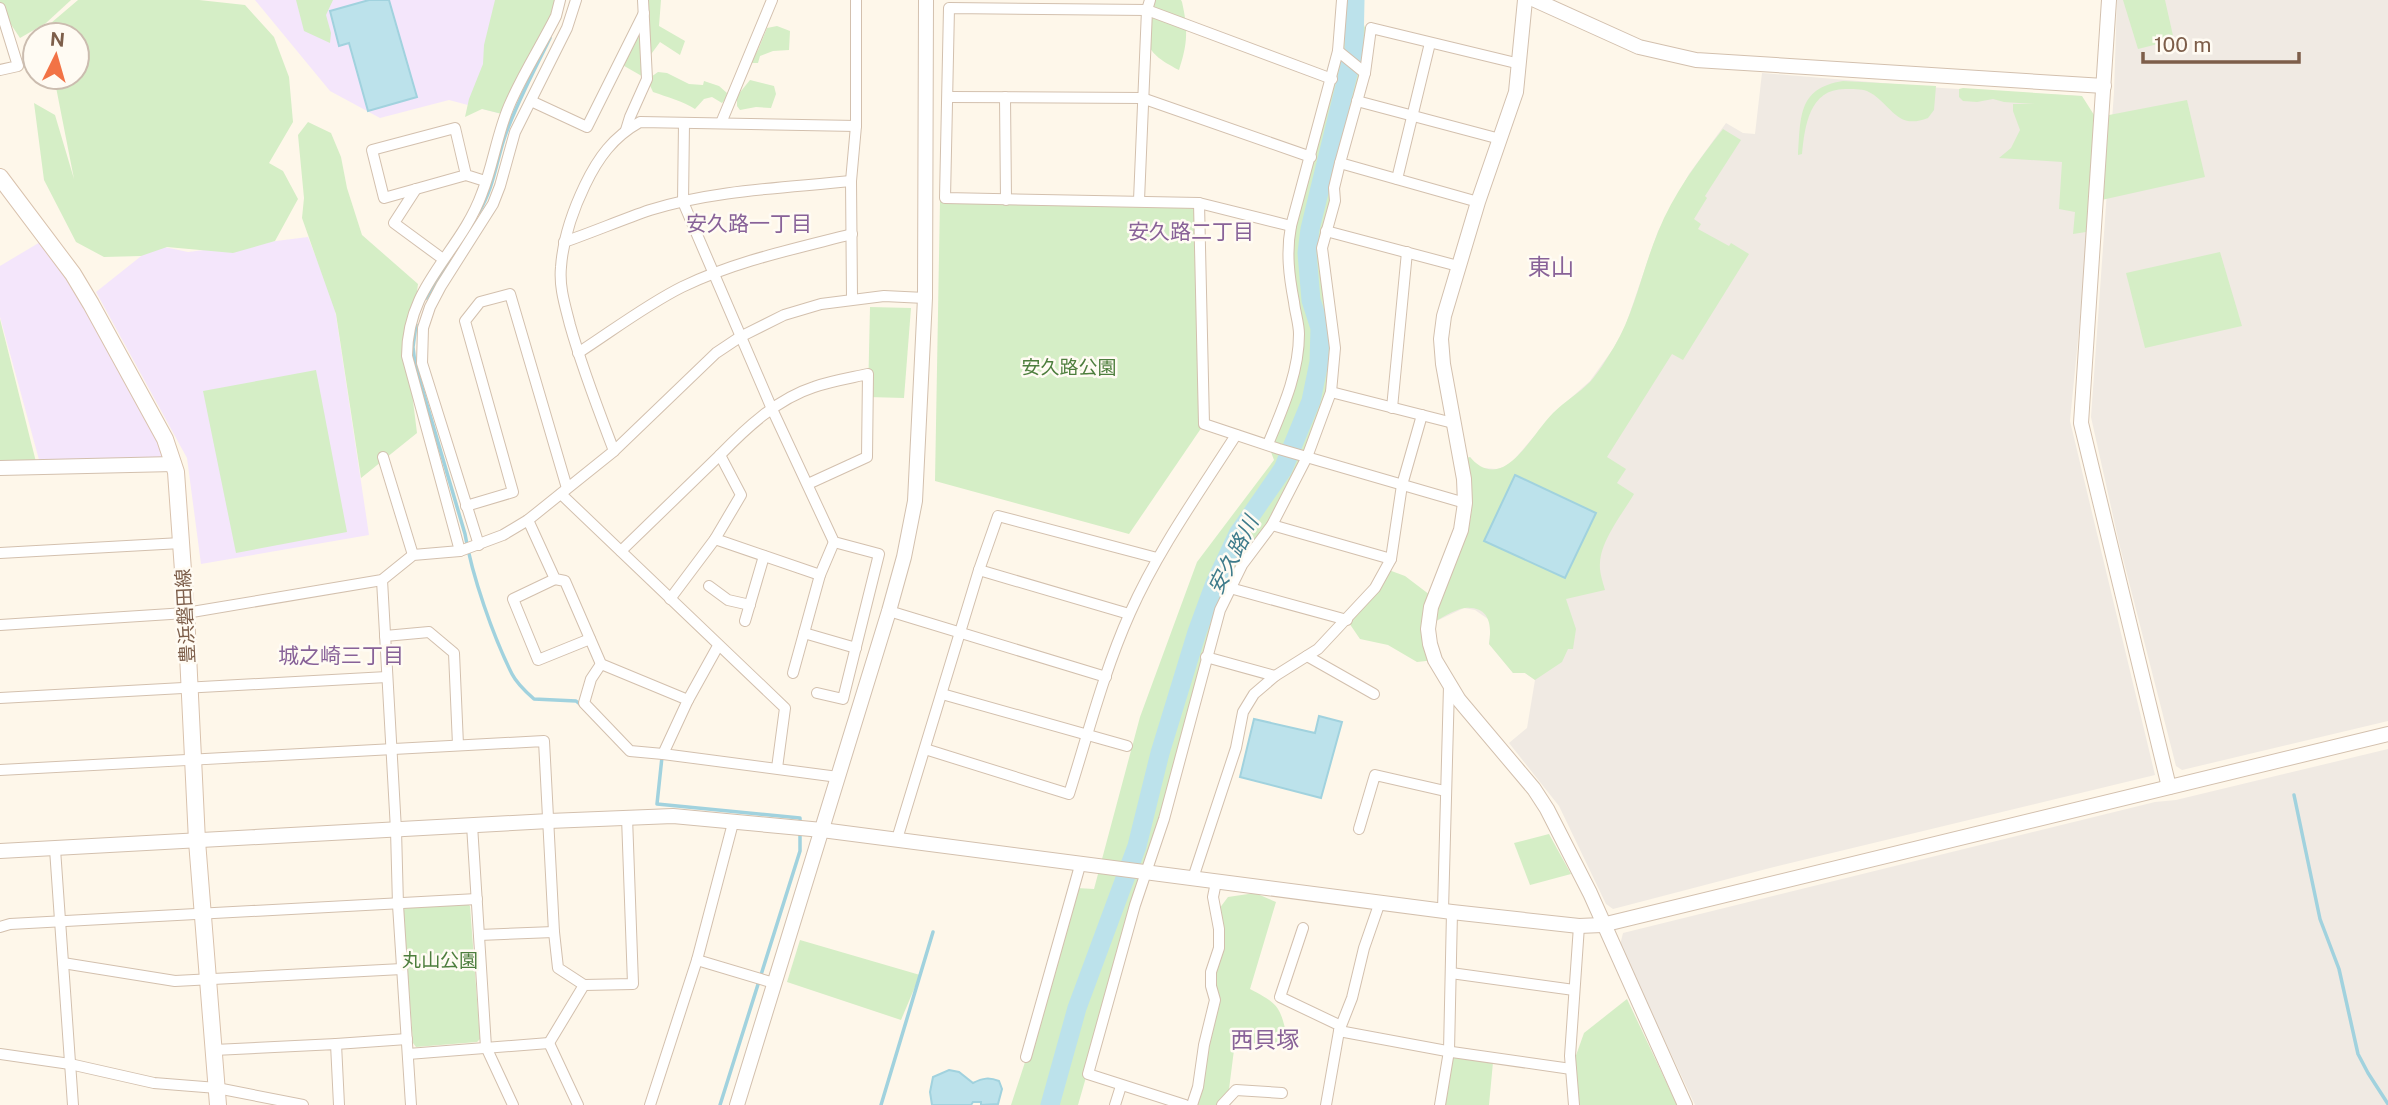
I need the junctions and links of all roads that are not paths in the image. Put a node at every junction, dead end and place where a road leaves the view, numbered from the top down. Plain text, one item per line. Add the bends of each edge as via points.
1 (561, 0) edge
2 (576, 0) edge
3 (643, 0) edge
4 (772, 0) edge
5 (856, 0) edge
6 (926, 0) edge
7 (1342, 0) edge
8 (1525, 0) edge
9 (1535, 0) edge
10 (2109, 0) edge
11 (1148, 5) edge
12 (0, 8) edge
13 (644, 13) junction
14 (1430, 43) junction
15 (537, 53) junction
16 (1341, 53) junction
17 (551, 61) junction
18 (1520, 64) junction
19 (0, 70) edge
20 (1363, 71) junction
21 (1332, 79) junction
22 (2104, 86) junction
23 (948, 97) junction
24 (1005, 97) junction
25 (1142, 98) junction
26 (531, 101) junction
27 (1357, 101) junction
28 (1412, 116) junction
29 (684, 123) junction
30 (721, 123) junction
31 (856, 126) junction
32 (626, 130) junction
33 (1500, 139) junction
34 (1311, 157) junction
35 (1340, 163) junction
36 (466, 174) junction
37 (0, 177) edge
38 (1397, 179) junction
39 (485, 181) junction
40 (851, 181) junction
41 (416, 189) junction
42 (1006, 200) junction
43 (1139, 201) junction
44 (683, 202) junction
45 (1478, 202) junction
46 (1199, 203) junction
47 (1291, 226) junction
48 (1326, 231) junction
49 (852, 234) junction
50 (564, 242) junction
51 (1407, 252) junction
52 (443, 259) junction
53 (1458, 266) junction
54 (712, 274) junction
55 (431, 279) junction
56 (441, 286) junction
57 (852, 298) junction
58 (925, 298) junction
59 (740, 337) junction
60 (578, 353) junction
61 (1331, 392) junction
62 (1392, 408) junction
63 (772, 409) junction
64 (1422, 415) junction
65 (1452, 423) junction
66 (1236, 435) junction
67 (1274, 447) junction
68 (614, 451) junction
69 (720, 455) junction
70 (383, 457) dead end
71 (1307, 457) junction
72 (174, 464) junction
73 (0, 468) edge
74 (808, 484) junction
75 (1402, 485) junction
76 (564, 491) junction
77 (1465, 503) junction
78 (466, 506) junction
79 (528, 520) junction
80 (1272, 525) junction
81 (715, 540) junction
82 (834, 542) junction
83 (181, 543) junction
84 (479, 545) junction
85 (460, 551) junction
86 (621, 551) junction
87 (0, 553) edge
88 (413, 555) junction
89 (764, 556) junction
90 (1157, 558) junction
91 (1391, 559) junction
92 (979, 570) junction
93 (820, 575) junction
94 (555, 579) junction
95 (382, 580) junction
96 (709, 586) dead end
97 (1230, 587) junction
98 (670, 599) junction
99 (750, 605) junction
100 (890, 611) junction
101 (186, 613) junction
102 (1129, 614) junction
103 (1347, 620) junction
104 (746, 621) dead end
105 (0, 625) edge
106 (804, 633) junction
107 (961, 634) junction
108 (385, 636) junction
109 (590, 639) junction
110 (718, 646) junction
111 (856, 648) junction
112 (1307, 656) junction
113 (1206, 657) junction
114 (601, 664) junction
115 (793, 673) dead end
116 (1275, 676) junction
117 (387, 677) junction
118 (1106, 677) junction
119 (1449, 686) junction
120 (188, 688) junction
121 (817, 693) dead end
122 (942, 694) junction
123 (1374, 694) dead end
124 (0, 698) edge
125 (688, 700) junction
126 (1089, 734) junction
127 (2388, 734) edge
128 (458, 745) junction
129 (1127, 746) dead end
130 (390, 748) junction
131 (925, 750) junction
132 (663, 754) junction
133 (194, 760) junction
134 (777, 768) junction
135 (0, 770) edge
136 (838, 777) junction
137 (2169, 787) junction
138 (1445, 791) junction
139 (626, 817) junction
140 (549, 821) junction
141 (733, 823) junction
142 (472, 825) junction
143 (1359, 829) dead end
144 (396, 830) junction
145 (822, 830) junction
146 (897, 839) junction
147 (197, 841) junction
148 (55, 849) junction
149 (0, 852) edge
150 (1081, 862) junction
151 (1146, 872) junction
152 (1193, 878) junction
153 (1216, 881) junction
154 (477, 899) junction
155 (1380, 902) junction
156 (398, 905) junction
157 (1448, 911) junction
158 (203, 913) junction
159 (61, 921) junction
160 (1602, 925) junction
161 (1579, 926) junction
162 (0, 928) edge
163 (1303, 928) dead end
164 (554, 932) junction
165 (479, 935) junction
166 (696, 960) junction
167 (63, 963) junction
168 (402, 969) junction
169 (1451, 973) junction
170 (208, 980) junction
171 (774, 983) junction
172 (584, 985) junction
173 (1574, 990) junction
174 (1340, 1029) junction
175 (407, 1039) junction
176 (550, 1043) junction
177 (336, 1044) junction
178 (486, 1047) junction
179 (214, 1050) junction
180 (1448, 1051) junction
181 (0, 1054) edge
182 (408, 1054) junction
183 (1026, 1057) dead end
184 (70, 1064) junction
185 (1571, 1069) junction
186 (1121, 1086) junction
187 (217, 1088) junction
188 (1282, 1093) dead end
189 (72, 1105) edge
190 (218, 1105) edge
191 (303, 1105) edge
192 (338, 1105) edge
193 (411, 1105) edge
194 (513, 1105) edge
195 (578, 1105) edge
196 (650, 1105) edge
197 (737, 1105) edge
198 (1115, 1105) edge
199 (1185, 1105) edge
200 (1192, 1105) edge
201 (1222, 1105) edge
202 (1326, 1105) edge
203 (1440, 1105) edge
204 (1574, 1105) edge
205 (1685, 1105) edge

1 - 15 street
2 - 17 street
3 - 13 street
4 - 30 street
5 - 31 street
6 - 58 street
7 - 16 street
8 - 18 street
9 - 22 street via 1639,47 1696,60
10 - 22 street
11 - 21 street
11 - 23 street via 949,8
11 - 25 street
12 - 19 street via 18,66
13 - 26 street via 587,127
13 - 32 street via 647,79
14 - 18 street
14 - 20 street via 1371,28
14 - 28 street
15 - 17 street
15 - 39 street via 510,105
16 - 20 street
16 - 21 street
17 - 26 street
18 - 33 street
20 - 27 street
21 - 34 street
22 - 137 street via 2081,423
23 - 24 street
23 - 42 street via 945,198
24 - 25 street
24 - 42 street
25 - 34 street
25 - 43 street
26 - 56 street via 515,132 493,204
27 - 28 street
27 - 35 street
28 - 33 street
28 - 38 street
29 - 30 street
29 - 32 street via 640,122
29 - 44 street
30 - 31 street
31 - 40 street
32 - 50 street via 594,166
33 - 45 street
34 - 47 street
35 - 38 street
35 - 48 street
36 - 39 street
36 - 41 street
36 - 41 street via 455,128 372,150 384,198
37 - 72 main road, 豊浜磐田線 via 87,297 165,439
38 - 45 street
39 - 52 street via 471,216
40 - 44 street
40 - 49 street
41 - 52 street via 394,223
42 - 43 street
43 - 46 street
44 - 50 street
44 - 54 street
45 - 53 street
46 - 47 street
46 - 66 street via 1204,424
47 - 67 street via 1288,268 1299,334
48 - 51 street
48 - 61 street via 1322,248 1335,348
49 - 54 street
49 - 57 street
50 - 60 street via 561,291
51 - 53 street
51 - 62 street
52 - 55 street
53 - 65 street via 1441,339
54 - 59 street
54 - 60 street via 680,288
55 - 56 street
55 - 85 street via 411,320 407,356
56 - 78 street via 423,328 422,363
57 - 58 street
57 - 59 street via 783,315
58 - 100 street via 915,501
59 - 63 street
59 - 68 street via 716,353
60 - 68 street
61 - 62 street
61 - 71 street
62 - 64 street
63 - 69 street
63 - 74 street
63 - 74 street via 812,387 868,374 867,457
64 - 65 street
64 - 75 street
65 - 77 street
66 - 67 street
66 - 90 street
67 - 71 street
68 - 76 street
69 - 81 street via 741,495
69 - 86 street
70 - 88 street
71 - 75 street
71 - 80 street
72 - 73 street
72 - 83 main road, 豊浜磐田線
74 - 82 street
75 - 77 street
75 - 91 street
76 - 78 street via 510,293 480,302 466,321 513,492
76 - 79 street
76 - 86 street
77 - 119 street via 1461,530 1428,625 1435,660
78 - 84 street
79 - 84 street
79 - 94 street
80 - 91 street
80 - 97 street
81 - 89 street
81 - 98 street
82 - 93 street
82 - 111 street via 879,554
83 - 87 street
83 - 101 main road, 豊浜磐田線
84 - 85 street
85 - 88 street
86 - 98 street
88 - 95 street
89 - 93 street
89 - 99 street
90 - 92 street via 998,516
90 - 102 street
91 - 103 street via 1375,588
92 - 102 street
92 - 107 street
93 - 106 street
94 - 109 street via 565,582
94 - 109 street via 513,599 538,660
95 - 101 street
95 - 108 street
96 - 99 street via 728,600
97 - 103 street
97 - 113 street
98 - 110 street
99 - 104 street
100 - 107 street
100 - 136 street
101 - 105 street
101 - 120 main road, 豊浜磐田線
102 - 118 street
103 - 112 street
106 - 111 street
106 - 115 street
107 - 118 street
107 - 122 street
108 - 117 street
108 - 128 street via 429,632 454,653
109 - 114 street
110 - 125 street
110 - 134 street via 785,708
111 - 121 street via 843,699
112 - 116 street
112 - 123 street
113 - 116 street
113 - 151 street
114 - 125 street
114 - 132 street via 584,703 630,751
116 - 152 street via 1254,694 1243,712 1236,748
117 - 120 street
117 - 130 street
118 - 126 street
119 - 138 street
119 - 160 street via 1547,809
120 - 124 street
120 - 133 main road, 豊浜磐田線
122 - 126 street
122 - 131 street
125 - 132 street
126 - 129 street
126 - 131 street via 1069,794
127 - 137 street
128 - 130 street
128 - 140 street via 544,741
130 - 133 street
130 - 144 street
131 - 146 street
132 - 134 street
133 - 135 street
133 - 147 main road, 豊浜磐田線
134 - 136 street
136 - 145 street
137 - 160 street
138 - 143 street via 1375,775
138 - 157 street
139 - 140 street
139 - 141 street via 673,816
139 - 172 street via 633,984
140 - 142 street
140 - 164 street
141 - 145 street
141 - 166 street
142 - 144 street
142 - 154 street
144 - 147 street
144 - 156 street
145 - 146 street
145 - 171 street
146 - 150 street
147 - 148 street
147 - 158 main road, 豊浜磐田線
148 - 149 street
148 - 159 street
150 - 151 street
150 - 183 street
151 - 152 street
151 - 186 street via 1088,1074
152 - 153 street
153 - 155 street
153 - 200 street via 1213,897 1219,948 1210,972 1215,1000
154 - 156 street
154 - 165 street
155 - 157 street
155 - 174 street
156 - 158 street
156 - 168 street
157 - 161 street
157 - 169 street
158 - 159 street
158 - 170 main road, 豊浜磐田線
159 - 162 street
159 - 167 street
160 - 161 street
160 - 205 street
161 - 173 street
163 - 174 street via 1280,997
164 - 165 street
164 - 172 street via 558,968
165 - 178 street
166 - 171 street
166 - 196 street
167 - 170 street via 175,981
167 - 184 street
168 - 170 street
168 - 175 street
169 - 173 street
169 - 180 street
170 - 179 main road, 豊浜磐田線
171 - 197 street
172 - 176 street
173 - 185 street
174 - 180 street
174 - 202 street
175 - 177 street
175 - 182 street
176 - 178 street
176 - 195 street
177 - 179 street
177 - 192 street
178 - 182 street
178 - 194 street
179 - 187 main road, 豊浜磐田線
180 - 185 street
180 - 203 street
181 - 184 street
182 - 193 street
184 - 187 street via 154,1083
184 - 189 street
185 - 204 street
186 - 198 street
186 - 199 street
187 - 190 main road, 豊浜磐田線
187 - 191 street
188 - 201 street via 1236,1090

